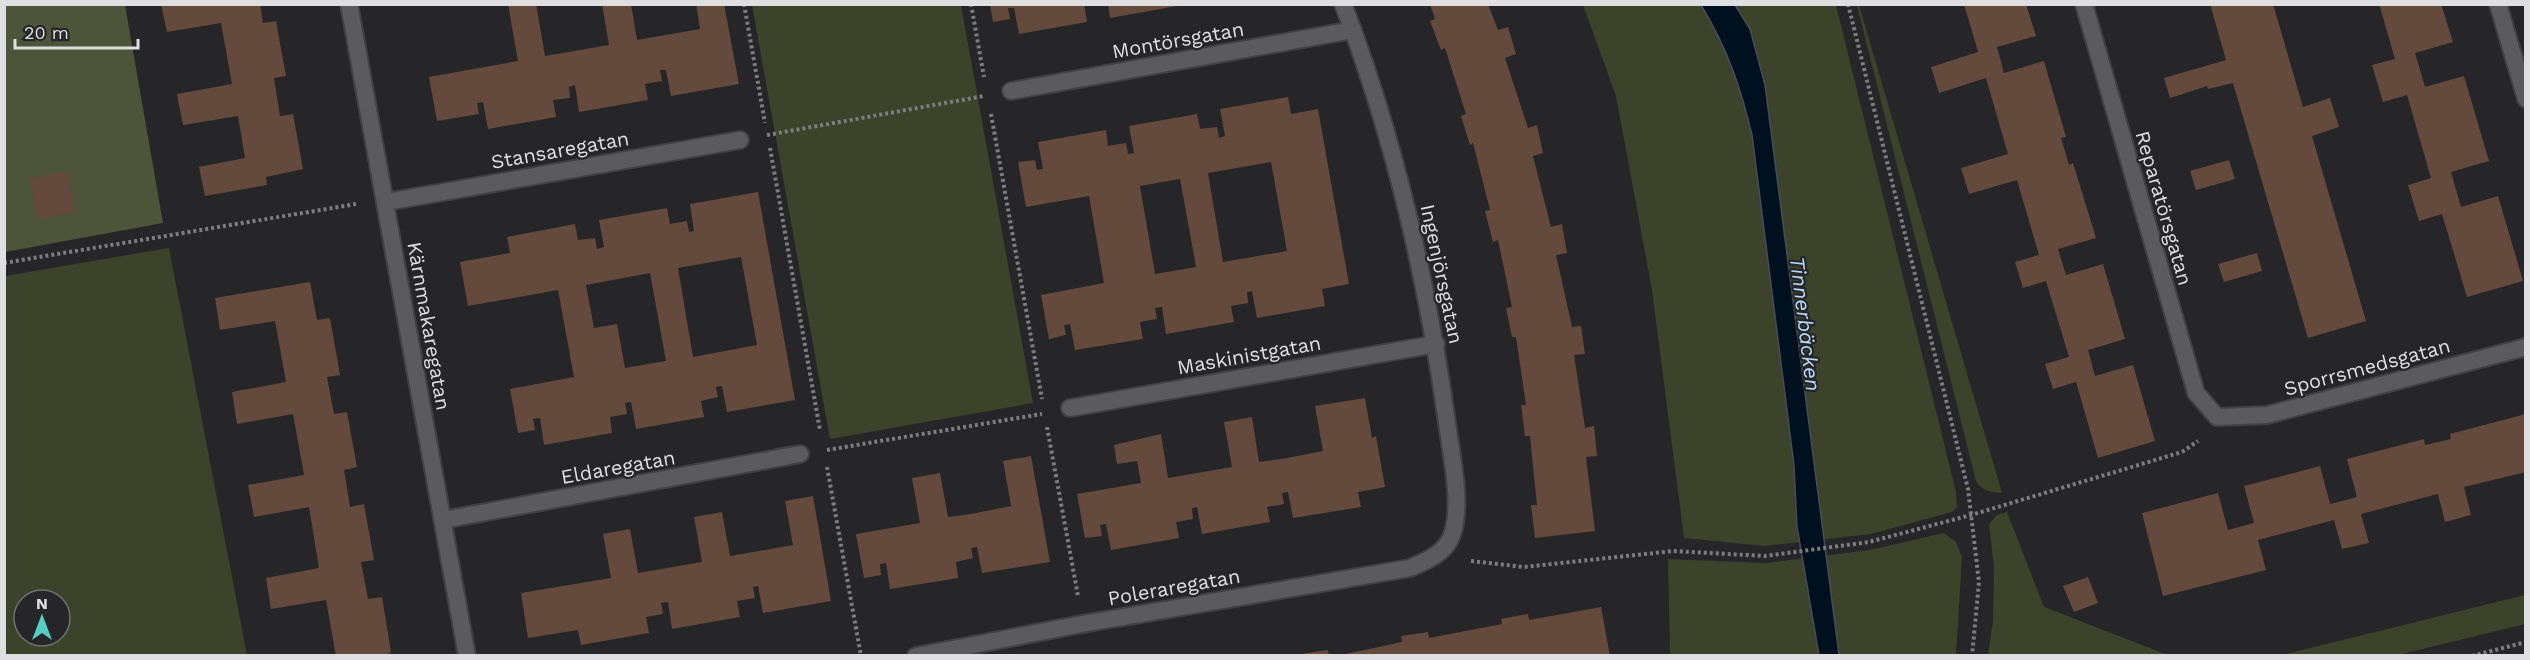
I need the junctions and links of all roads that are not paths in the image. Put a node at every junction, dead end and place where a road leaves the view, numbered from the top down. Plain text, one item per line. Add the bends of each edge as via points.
1 (349, 4) edge
2 (1343, 4) edge
3 (2084, 4) edge
4 (2498, 4) edge
5 (1353, 30) junction
6 (1011, 91) road end
7 (2526, 99) edge
8 (740, 140) road end
9 (386, 202) junction
10 (1436, 344) junction
11 (2526, 347) edge
12 (1070, 408) road end
13 (2217, 417) joint
14 (800, 454) road end
15 (443, 520) junction
16 (1438, 556) joint
17 (467, 656) edge
18 (916, 656) edge

1 - 9 street, Kärnmakaregatan
2 - 5 street, Ingenjörsgatan
3 - 13 street, Reparatörsgatan via 2196,393
4 - 7 street
5 - 6 street, Montörsgatan
5 - 10 street, Ingenjörsgatan via 1397,165
8 - 9 street, Stansaregatan
9 - 15 street, Kärnmakaregatan
10 - 12 street, Maskinistgatan
10 - 16 street, Ingenjörsgatan via 1456,507 1453,533
11 - 13 street, Sporrsmedsgatan via 2267,415
14 - 15 street, Eldaregatan
15 - 17 street, Kärnmakaregatan
16 - 18 street, Poleraregatan via 1410,568

